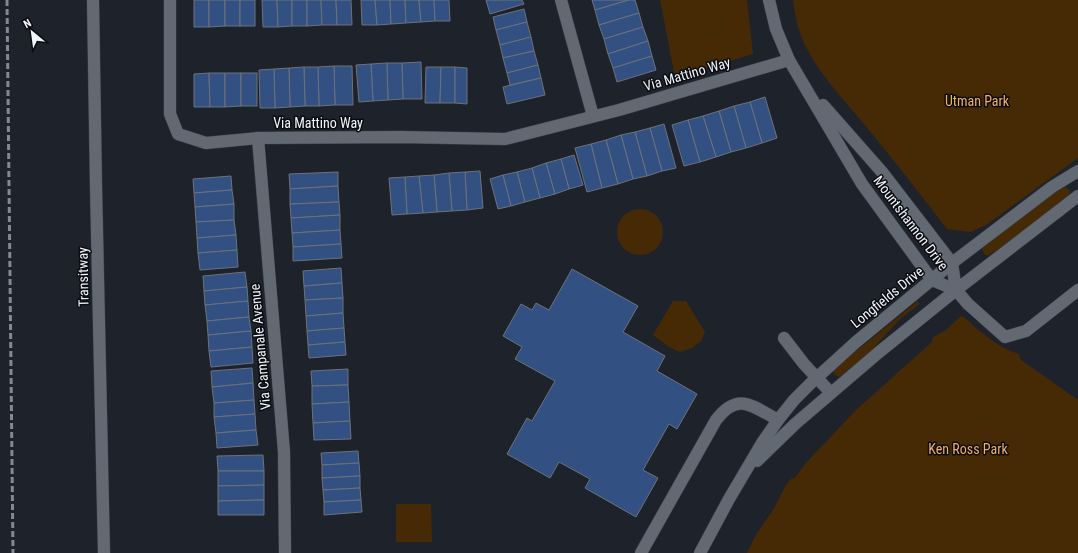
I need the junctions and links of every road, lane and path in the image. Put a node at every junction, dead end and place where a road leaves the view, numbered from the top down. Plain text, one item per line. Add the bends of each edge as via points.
1 (94, 0) edge
2 (170, 0) edge
3 (561, 0) edge
4 (769, 0) edge
5 (789, 60) junction
6 (803, 83) junction
7 (593, 116) junction
8 (258, 138) junction
9 (1078, 171) edge
10 (1078, 196) edge
11 (952, 263) junction
12 (932, 280) junction
13 (956, 290) junction
14 (1078, 290) edge
15 (784, 338) dead end
16 (817, 378) junction
17 (831, 393) junction
18 (778, 420) junction
19 (744, 475) junction
20 (104, 553) edge
21 (285, 553) edge
22 (641, 553) edge
23 (700, 553) edge

1 - 20 street, Transitway
2 - 8 street, Via Mattino Way via 170,114 178,134 206,143
3 - 7 street
4 - 5 street, Mountshannon Drive via 776,29
5 - 6 street, Mountshannon Drive
5 - 7 street, Via Mattino Way
6 - 11 street, Mountshannon Drive via 882,172
6 - 12 street, Mountshannon Drive via 862,184
7 - 8 street, Via Mattino Way via 505,139
8 - 21 street, Via Campanale Avenue via 284,452
9 - 11 street, Longfields Drive via 1052,187
10 - 13 street, Longfields Drive
11 - 12 street, Longfields Drive
11 - 13 street, Mountshannon Drive
12 - 13 street, Mountshannon Drive
12 - 16 street, Longfields Drive via 856,342
13 - 14 street via 1005,338 1026,331
13 - 17 street, Longfields Drive
15 - 16 street
16 - 17 street
16 - 18 street, Longfields Drive
17 - 19 street, Longfields Drive via 778,439
18 - 19 street, Longfields Drive
18 - 22 street via 748,404 740,403 723,411
19 - 23 street, Longfields Drive via 728,499

